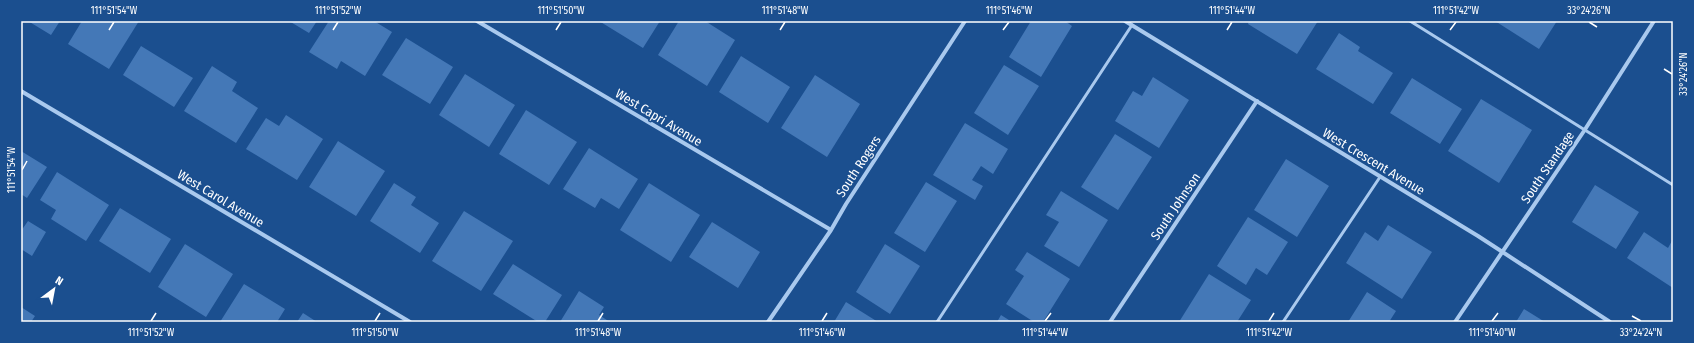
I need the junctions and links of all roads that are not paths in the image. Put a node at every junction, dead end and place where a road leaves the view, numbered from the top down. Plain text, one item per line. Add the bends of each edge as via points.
1 (477, 21) edge
2 (965, 21) edge
3 (1125, 21) edge
4 (1410, 21) edge
5 (1654, 21) edge
6 (1132, 25) junction
7 (21, 90) edge
8 (1257, 101) junction
9 (1584, 130) junction
10 (1380, 177) junction
11 (1673, 185) edge
12 (831, 230) junction
13 (1502, 251) junction
14 (410, 322) edge
15 (768, 322) edge
16 (937, 322) edge
17 (1110, 322) edge
18 (1283, 322) edge
19 (1455, 322) edge
20 (1610, 322) edge

1 - 12 street, West Capri Avenue
2 - 12 street, South Rogers
3 - 6 street, West Crescent Avenue
4 - 9 lane
5 - 9 street, South Standage
6 - 8 street, West Crescent Avenue
6 - 16 lane
7 - 14 street, West Carol Avenue
8 - 10 street, West Crescent Avenue
8 - 17 street, South Johnson
9 - 11 lane
9 - 13 street, South Standage
10 - 13 street, West Crescent Avenue
10 - 18 lane
12 - 15 street, South Rogers
13 - 19 street, South Standage
13 - 20 street, West Crescent Avenue

